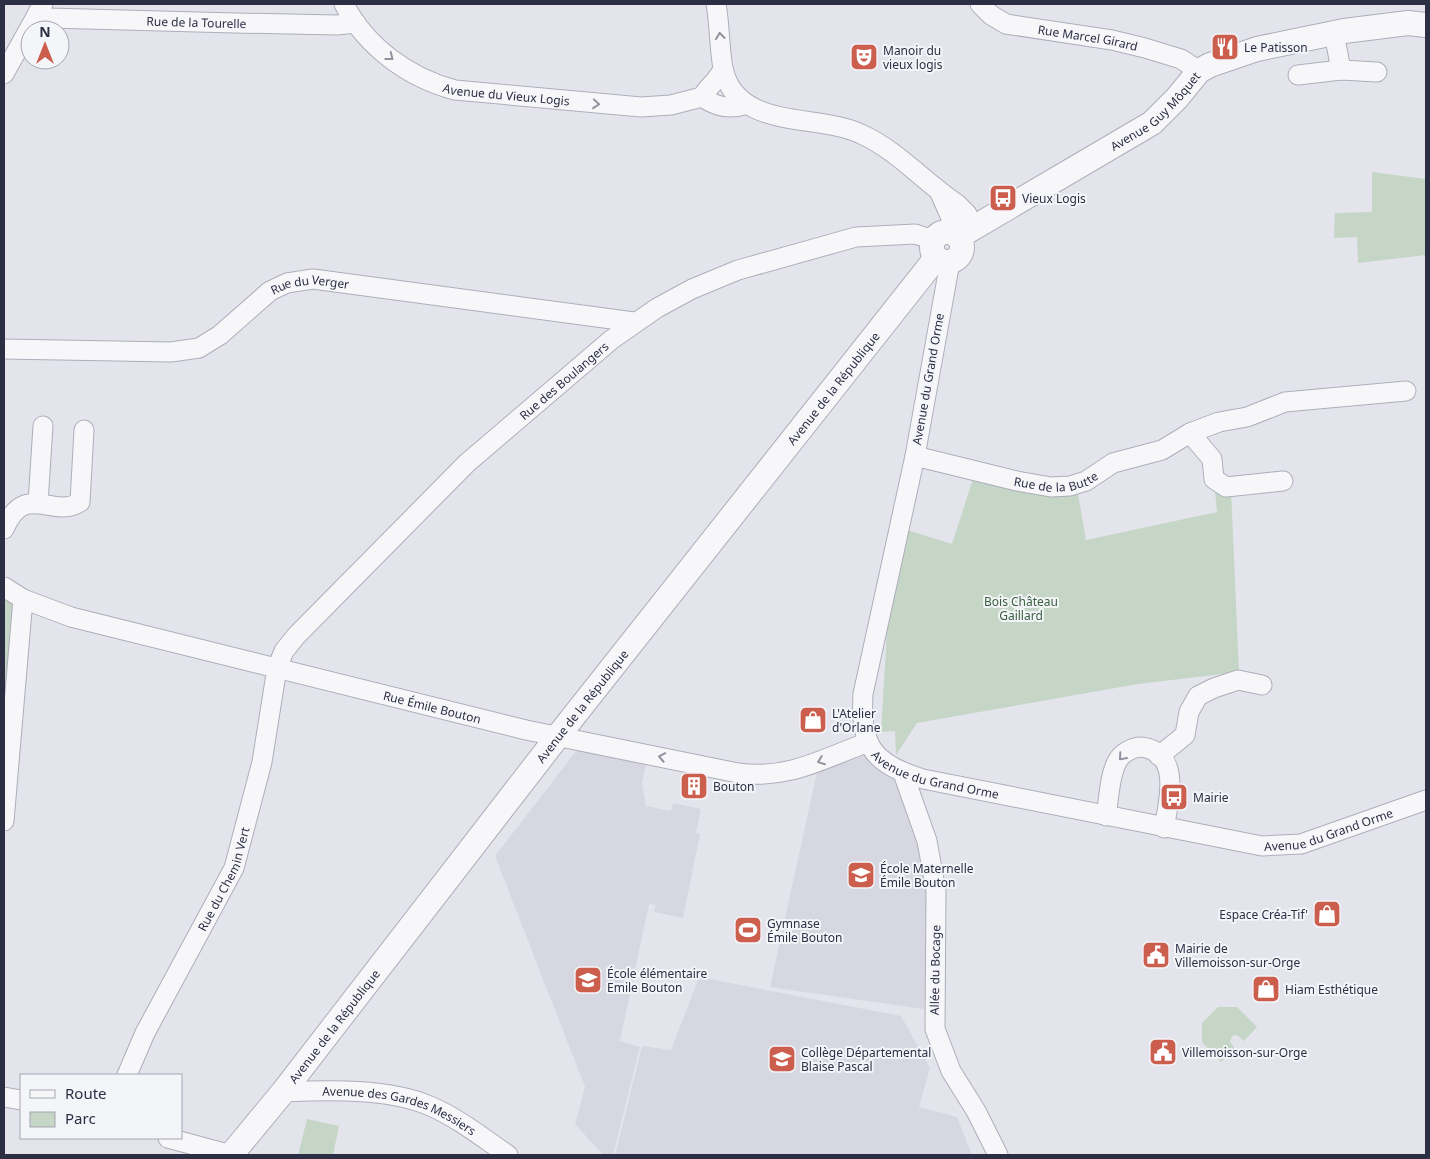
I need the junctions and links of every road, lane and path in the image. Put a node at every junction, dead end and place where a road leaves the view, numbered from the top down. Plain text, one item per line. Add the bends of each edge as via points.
1 (344, 4) edge
2 (716, 4) edge
3 (980, 4) edge
4 (41, 8) edge
5 (356, 23) junction
6 (1426, 25) edge
7 (1334, 33) junction
8 (723, 69) junction
9 (1341, 70) junction
10 (1199, 71) junction
11 (1377, 72) dead end
12 (4, 74) edge
13 (1298, 75) dead end
14 (702, 98) junction
15 (744, 105) junction
16 (950, 243) junction
17 (634, 322) junction
18 (4, 349) edge
19 (1406, 391) dead end
20 (43, 426) dead end
21 (84, 430) dead end
22 (1190, 433) junction
23 (915, 456) junction
24 (1284, 481) dead end
25 (38, 503) junction
26 (4, 529) edge
27 (4, 587) edge
28 (23, 600) junction
29 (276, 668) junction
30 (1262, 685) dead end
31 (558, 736) junction
32 (866, 743) junction
33 (1159, 756) junction
34 (903, 773) junction
35 (1426, 800) edge
36 (1106, 816) junction
37 (4, 820) edge
38 (1164, 828) junction
39 (127, 1074) edge
40 (283, 1092) junction
41 (4, 1097) edge
42 (20, 1100) edge
43 (172, 1139) edge
44 (231, 1155) edge
45 (508, 1155) edge
46 (998, 1155) edge

1 - 5 street, Avenue du Vieux Logis
8 -> 2 street
3 - 10 street, Rue Marcel Girard via 1006,24 1145,48 1181,59
4 - 5 street, Rue de la Tourelle via 50,18 245,24
4 - 12 street
5 -> 14 street, Avenue du Vieux Logis via 387,56 415,76 455,90 641,108
6 - 7 street, Avenue Guy Môquet via 1408,23
7 - 9 street
7 - 10 street, Avenue Guy Môquet via 1257,50
8 - 14 street via 716,83
8 - 15 street
9 - 11 street
9 - 13 street
10 - 16 street, Avenue Guy Môquet via 1152,123
14 - 15 street via 714,106 734,108
15 - 16 street via 777,116 840,127 874,140 967,214
16 - 17 street, Rue des Boulangers via 906,234 856,237 715,278
16 - 23 street, Avenue du Grand Orme
16 - 31 street, Avenue de la République
17 - 18 street, Rue du Verger via 313,279 287,283 270,291 220,335 199,348 171,352
17 - 29 street, Rue des Boulangers via 467,462 296,636
19 - 22 street, Rue de la Butte via 1285,402
20 - 25 street
21 - 25 street via 80,502 72,507
22 - 23 street, Rue de la Butte via 1162,450 1113,463 1086,481 1070,486 1034,484
22 - 24 street via 1212,458 1214,478 1226,487
23 - 32 street, Avenue du Grand Orme via 863,694
25 - 26 street via 16,510
27 - 28 street, Rue Émile Bouton
28 - 29 street, Rue Émile Bouton via 71,617
28 - 37 street
29 - 31 street, Rue Émile Bouton
29 - 39 street, Rue du Chemin Vert via 262,762 234,868 145,1033
30 - 33 street via 1238,680 1198,696 1189,712 1185,735
32 -> 31 street, Rue Émile Bouton via 797,770 754,775
31 - 40 street, Avenue de la République
32 - 34 street, Avenue du Grand Orme via 881,759
33 -> 36 street via 1139,747 1118,759
33 - 38 street via 1170,772 1171,786
34 - 36 street, Avenue du Grand Orme
34 - 46 street, Allée du Bocage via 927,841 936,891 935,1030 951,1072
35 - 38 street, Avenue du Grand Orme via 1336,833 1284,846 1252,845
36 - 38 street, Avenue du Grand Orme
40 - 44 street, Avenue de la République
40 - 45 street, Avenue des Gardes Messiers via 370,1093 402,1097 430,1106 454,1119
41 - 42 street
43 - 44 street

